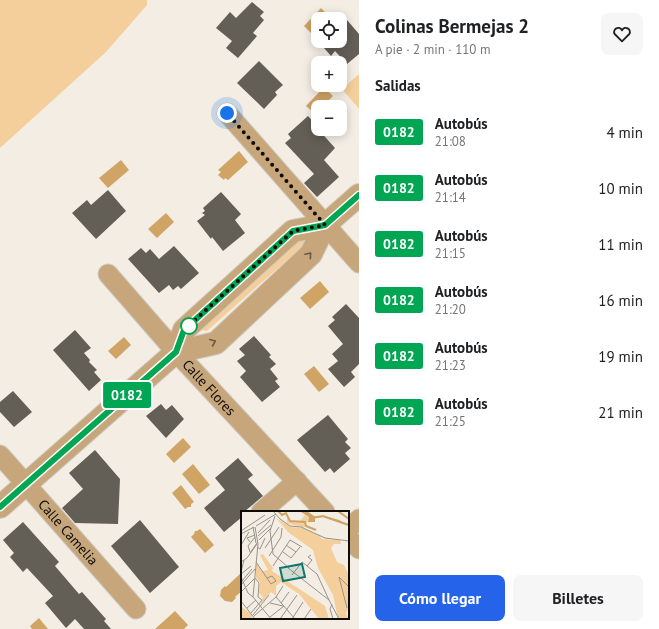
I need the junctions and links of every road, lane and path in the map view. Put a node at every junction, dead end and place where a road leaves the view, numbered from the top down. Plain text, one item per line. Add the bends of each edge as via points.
1 (227, 113) dead end
2 (359, 195) edge
3 (325, 225) junction
4 (359, 263) edge
5 (108, 274) dead end
6 (176, 352) junction
7 (0, 455) edge
8 (297, 480) junction
9 (26, 484) junction
10 (0, 507) edge
11 (263, 511) edge
12 (324, 511) edge
13 (359, 519) edge
14 (349, 528) edge
15 (349, 538) edge
16 (359, 550) edge
17 (136, 609) dead end

1 - 3 street
2 - 3 street
3 - 4 street
3 - 6 street via 293,231 184,330
6 -> 3 street via 216,343 311,254
5 - 6 street, Calle Flores
6 - 8 street, Calle Flores
6 - 9 street
7 - 9 street, Calle Camelia
8 - 11 street
8 - 12 street, Calle Flores
9 - 10 street
9 - 17 street, Calle Camelia
13 - 14 street
15 - 16 street

